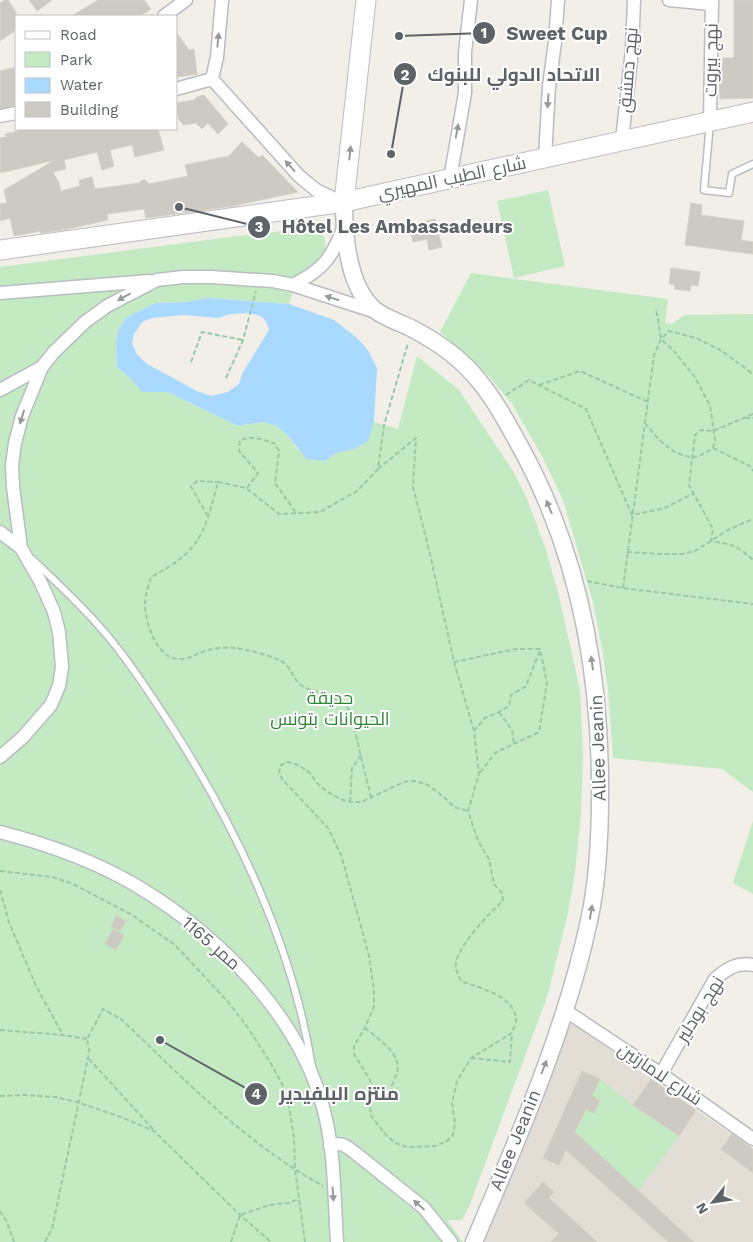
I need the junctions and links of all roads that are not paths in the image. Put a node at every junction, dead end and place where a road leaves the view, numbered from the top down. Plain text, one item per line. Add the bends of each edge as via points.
1 (186, 0) edge
2 (222, 0) edge
3 (366, 0) edge
4 (470, 0) edge
5 (558, 0) edge
6 (634, 0) edge
7 (669, 0) edge
8 (712, 2) edge
9 (165, 15) edge
10 (212, 80) junction
11 (178, 88) edge
12 (753, 112) edge
13 (15, 113) edge
14 (0, 116) edge
15 (710, 121) junction
16 (622, 140) junction
17 (545, 158) junction
18 (753, 164) edge
19 (450, 180) junction
20 (344, 202) junction
21 (344, 226) junction
22 (0, 250) edge
23 (157, 280) junction
24 (293, 285) junction
25 (0, 293) edge
26 (379, 313) junction
27 (42, 367) junction
28 (0, 390) edge
29 (0, 532) edge
30 (21, 548) junction
31 (0, 757) edge
32 (0, 832) edge
33 (753, 964) edge
34 (566, 1011) junction
35 (661, 1074) junction
36 (316, 1086) junction
37 (753, 1139) edge
38 (330, 1146) junction
39 (336, 1242) edge
40 (451, 1242) edge
41 (474, 1242) edge

1 - 9 street
10 -> 2 street
20 -> 3 main road
19 -> 4 street via 465,93
5 -> 17 street
6 - 16 street, نهج دمشق
7 - 8 street
8 - 15 street, نهج بيروت
10 - 11 street
20 -> 10 street via 316,190 299,176
12 - 15 main road, شارع الطيب المهيري
13 - 14 street
15 - 16 main road, شارع الطيب المهيري
15 - 18 lane via 704,190 729,193 732,174
16 - 17 main road, شارع الطيب المهيري
17 - 19 main road, شارع الطيب المهيري
19 - 20 main road, شارع الطيب المهيري
20 - 21 street
20 - 22 main road, شارع الطيب المهيري
21 - 24 street via 325,264
21 - 26 street via 354,276 367,301
23 - 24 street via 219,277
23 - 25 street
23 -> 27 street via 107,306 85,322
26 -> 24 street
34 -> 26 street, Allee Jeanin via 589,920 600,830 601,757 596,689 575,578 531,465 495,401 476,377 434,341
27 - 28 street
27 -> 30 street via 22,416 12,465
29 - 30 street
30 - 31 street via 54,612 62,667 59,686 50,705 23,737
30 - 36 lane via 76,600 139,678 194,761 236,836 281,943 306,1029
32 - 36 street, ممر 1165 via 81,858 164,903 242,968 277,1012 310,1069
33 - 35 street, نهج بودلير via 733,966 715,980
34 - 35 street, شارع لامارتين
41 -> 34 street, Allee Jeanin
35 - 37 street, شارع لامارتين
36 - 38 street, ممر 1165
38 -> 39 street, ممر 1165
40 -> 38 street via 424,1208 354,1152 343,1144

